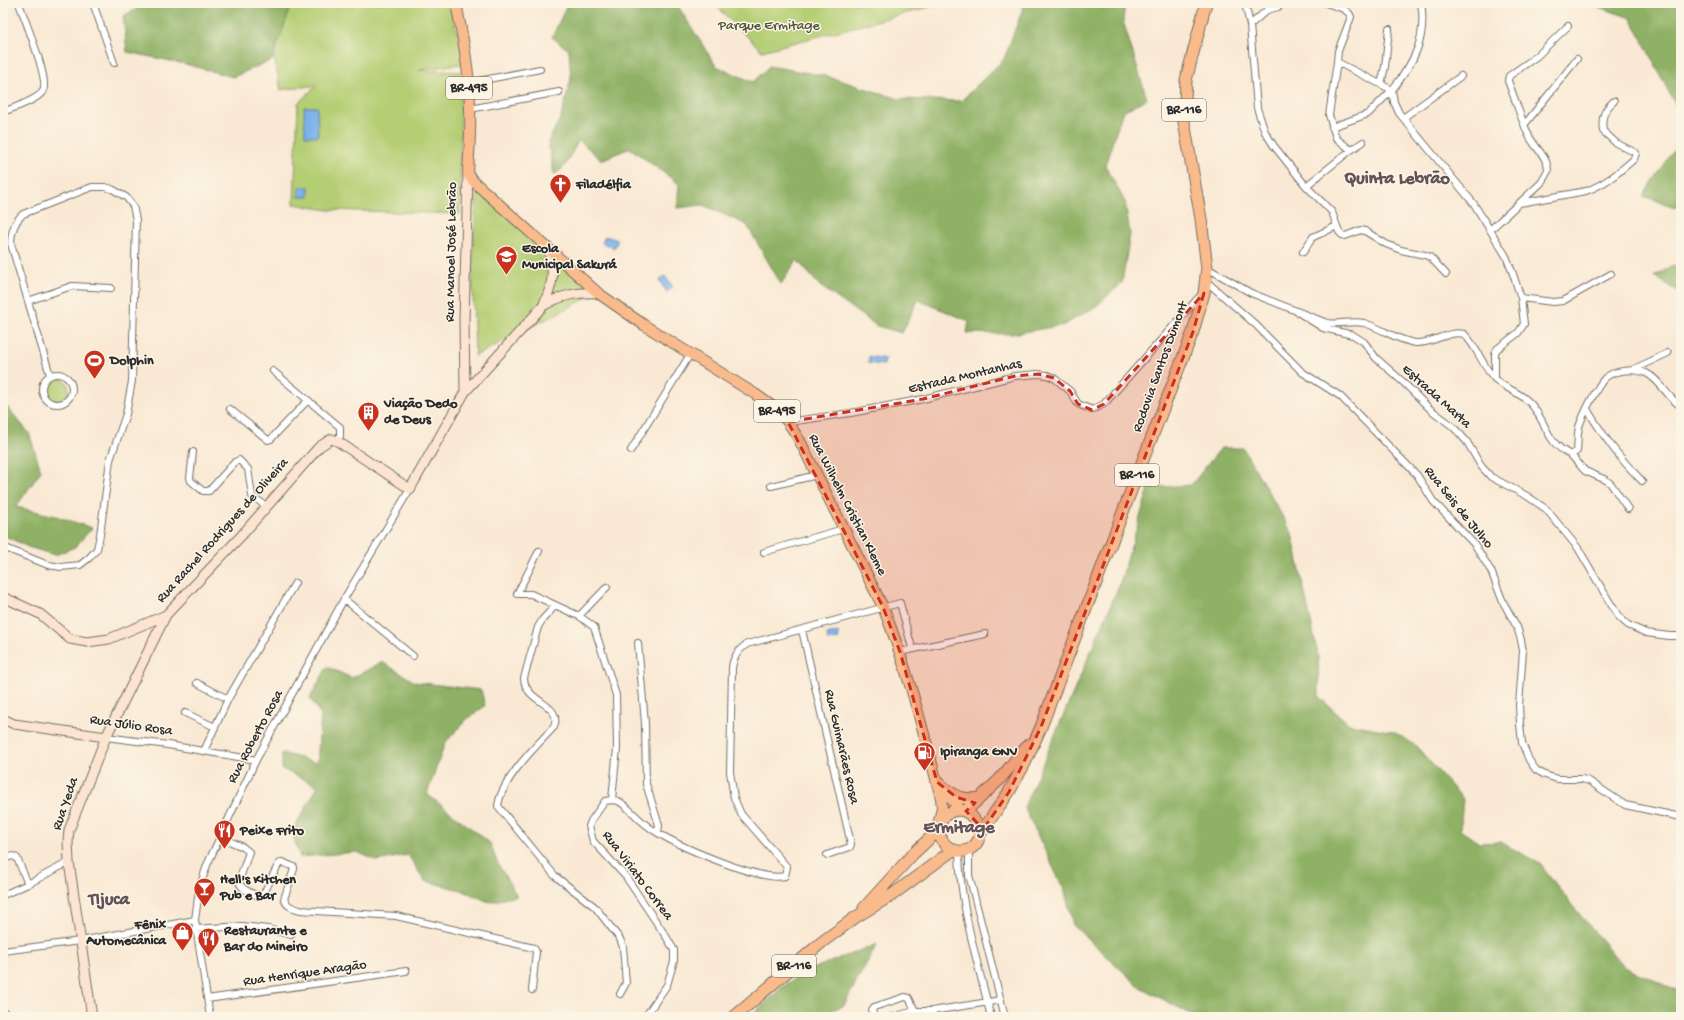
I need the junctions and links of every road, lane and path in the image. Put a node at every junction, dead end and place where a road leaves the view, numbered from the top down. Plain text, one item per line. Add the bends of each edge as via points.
1 (19, 3) edge
2 (93, 3) edge
3 (456, 3) edge
4 (1206, 3) edge
5 (1245, 3) edge
6 (1326, 3) edge
7 (1420, 3) edge
8 (1278, 7) dead end
9 (1250, 25) junction
10 (1568, 26) dead end
11 (1389, 30) dead end
12 (1578, 59) dead end
13 (1337, 62) junction
14 (114, 63) dead end
15 (540, 68) dead end
16 (1461, 76) dead end
17 (468, 83) junction
18 (1381, 84) junction
19 (1392, 90) junction
20 (559, 92) dead end
21 (1614, 101) dead end
22 (470, 109) junction
23 (3, 112) edge
24 (1403, 118) junction
25 (1525, 124) junction
26 (1332, 127) junction
27 (1363, 142) dead end
28 (1351, 150) junction
29 (468, 174) junction
30 (1306, 186) junction
31 (1519, 204) junction
32 (1337, 226) junction
33 (1490, 230) junction
34 (549, 250) junction
35 (1302, 252) dead end
36 (1207, 268) junction
37 (1446, 274) dead end
38 (1611, 274) dead end
39 (1206, 281) junction
40 (111, 288) dead end
41 (1204, 292) junction
42 (598, 293) junction
43 (1522, 298) junction
44 (28, 301) junction
45 (544, 306) junction
46 (1296, 311) junction
47 (1668, 352) dead end
48 (691, 353) junction
49 (1632, 370) junction
50 (274, 371) dead end
51 (50, 375) junction
52 (1495, 379) junction
53 (465, 392) junction
54 (308, 400) junction
55 (1681, 406) edge
56 (230, 409) dead end
57 (1587, 409) junction
58 (788, 422) junction
59 (337, 441) junction
60 (631, 450) dead end
61 (193, 452) dead end
62 (1571, 455) junction
63 (817, 475) junction
64 (1642, 481) dead end
65 (771, 486) dead end
66 (410, 489) junction
67 (266, 506) junction
68 (1628, 509) dead end
69 (843, 529) junction
70 (3, 547) edge
71 (539, 551) dead end
72 (764, 552) dead end
73 (295, 583) dead end
74 (607, 587) dead end
75 (3, 597) edge
76 (344, 599) junction
77 (555, 606) junction
78 (882, 607) junction
79 (166, 615) junction
80 (579, 616) junction
81 (802, 630) junction
82 (985, 634) dead end
83 (1681, 636) edge
84 (638, 643) dead end
85 (912, 648) junction
86 (900, 652) junction
87 (413, 656) dead end
88 (197, 683) dead end
89 (228, 699) junction
90 (185, 713) dead end
91 (3, 719) edge
92 (214, 726) junction
93 (1041, 727) junction
94 (106, 737) junction
95 (204, 751) junction
96 (256, 760) junction
97 (937, 782) junction
98 (980, 798) junction
99 (612, 800) junction
100 (963, 810) junction
101 (1681, 817) edge
102 (938, 827) junction
103 (658, 834) junction
104 (980, 834) junction
105 (220, 837) junction
106 (960, 851) junction
107 (827, 855) dead end
108 (3, 860) edge
109 (69, 862) junction
110 (28, 884) junction
111 (3, 895) edge
112 (856, 917) junction
113 (195, 920) junction
114 (195, 929) junction
115 (291, 935) dead end
116 (80, 941) junction
117 (3, 952) edge
118 (406, 971) dead end
119 (532, 990) dead end
120 (620, 994) dead end
121 (207, 1000) junction
122 (1001, 1000) junction
123 (988, 1002) junction
124 (914, 1011) junction
125 (3, 1013) edge
126 (7, 1017) edge
127 (92, 1017) edge
128 (210, 1017) edge
129 (645, 1017) edge
130 (734, 1017) edge
131 (874, 1017) edge
132 (892, 1017) edge
133 (992, 1017) edge
134 (1005, 1017) edge

1 - 23 street via 43,73 44,90 35,98
2 - 14 street
3 - 17 main road, Rua Manoel José Lebrão / BR-495
4 - 36 highway, Rodovia Santos Dumont / BR-116 via 1186,80 1184,106 1185,129
5 - 9 street
6 - 13 street via 1346,10 1350,17 1338,51
7 - 19 street via 1423,15 1418,48
8 - 9 street via 1267,10
9 - 30 street via 1255,88 1261,121 1274,146
10 - 25 street via 1537,56 1509,76 1508,81
11 - 18 street
12 - 25 street
13 - 18 street
13 - 26 street via 1329,115
15 - 17 street
16 - 24 street
17 - 22 main road, Rua Manoel José Lebrão / BR-495
18 - 19 street
19 - 24 street via 1394,102
19 - 26 street via 1368,114
20 - 22 street
21 - 31 street via 1603,114 1603,131 1636,154 1634,159 1607,182 1591,189
22 - 29 main road, Rua Manoel José Lebrão / BR-495
24 - 33 street via 1462,187
25 - 31 street via 1530,138 1546,161 1548,171 1541,183
26 - 28 street via 1336,138
27 - 28 street
28 - 30 street
29 - 34 main road, Rua Wilhelm Cristian Kleme / BR-495
29 - 53 street, Rua Manoel José Lebrão
30 - 32 street via 1332,212
31 - 33 street
32 - 35 street via 1313,237
32 - 37 street via 1338,232 1342,235 1361,230 1401,250 1430,257
33 - 43 street via 1506,256
34 - 42 main road, Rua Wilhelm Cristian Kleme / BR-495
34 - 45 street via 553,267 552,285
36 - 39 highway, Rodovia Santos Dumont / BR-116
36 - 46 street via 1251,293
38 - 43 street via 1563,301
39 - 41 highway, Rodovia Santos Dumont / BR-116
39 - 101 street, Rua Seis de Julho via 1256,325 1302,372 1340,396 1417,475 1439,508 1475,545 1491,571 1521,640 1523,651 1519,705 1522,743 1536,770 1557,779 1589,781 1625,805
40 - 44 street via 72,286
41 - 58 street, Estrada Montanhas via 1104,404 1092,410 1078,404 1070,391 1054,378 1038,374 1015,376 916,401
41 - 93 highway, Rodovia Santos Dumont / BR-116 via 1194,332
42 - 45 street via 557,298
42 - 48 main road, Rua Wilhelm Cristian Kleme / BR-495
43 - 52 street via 1524,324 1518,333 1495,353
44 - 51 street
44 - 70 street via 11,244 11,235 18,219 23,214 92,187 112,189 126,197 133,206 136,220 132,381 126,414 110,460 96,549 80,565 62,567 48,565
45 - 53 street
46 - 52 street via 1327,323 1365,323 1411,342 1428,342 1455,333 1464,334
46 - 83 street, Estrada Marta via 1323,328 1360,338 1376,358 1430,409 1452,425 1491,477 1527,496 1546,510 1578,548 1619,617 1628,625 1646,633
47 - 49 street
48 - 58 main road, Rua Wilhelm Cristian Kleme / BR-495 via 772,406
48 - 60 street
49 - 55 street via 1650,376
49 - 57 street via 1605,378
50 - 54 street
51 - 51 street via 43,382 43,396 45,400 54,404 63,403 72,392 70,380 61,374
52 - 62 street via 1531,403 1548,435
53 - 66 street
54 - 56 street via 268,440
54 - 59 street via 340,426
57 - 62 street via 1579,428 1577,451
57 - 64 street via 1605,440
58 - 63 main road, Rua Wilhelm Cristian Kleme / BR-495
59 - 66 street
59 - 67 street, Rua Rachel Rodrigues de Oliveira via 328,440 319,447
61 - 67 street via 190,478 203,491 210,491 239,460 248,469 252,496
62 - 68 street via 1585,471 1611,484
63 - 65 street
63 - 69 main road, Rua Wilhelm Cristian Kleme / BR-495
66 - 76 street, Rua Roberto Rosa
67 - 79 street, Rua Rachel Rodrigues de Oliveira
69 - 72 street
69 - 78 main road, Rua Wilhelm Cristian Kleme / BR-495
71 - 77 street via 517,594 531,594
73 - 89 street
74 - 80 street
75 - 79 street, Rua Rachel Rodrigues de Oliveira via 40,614 70,639 87,642 109,639
76 - 87 street
76 - 96 street, Rua Roberto Rosa
77 - 80 street
77 - 120 street via 538,627 524,678 529,693 554,712 554,727 516,768 498,806 555,876 595,907 620,939 626,983
78 - 81 street
78 - 85 street via 901,603
78 - 86 main road, Rua Wilhelm Cristian Kleme / BR-495
79 - 94 street, Rua Yeda
80 - 99 street via 594,627 615,687 617,748
81 - 103 street via 747,644 736,654 732,662 730,772 734,798 742,814 787,867 785,876 779,878 755,873 705,857
81 - 107 street, Rua Guimarães Rosa via 851,844 850,847
82 - 85 street
84 - 103 street via 645,723 646,784 659,825
85 - 86 street
86 - 97 main road, Rua Wilhelm Cristian Kleme / BR-495
88 - 89 street
89 - 92 street
90 - 92 street
91 - 94 street, Rua Júlio Rosa via 14,724
92 - 95 street
93 - 98 highway, BR-116 via 999,780
93 - 104 highway, BR-116 via 1009,792
94 - 95 street, Rua Júlio Rosa
94 - 109 street, Rua Yeda via 69,830
95 - 96 street, Rua Júlio Rosa
96 - 105 street, Rua Roberto Rosa
97 - 98 highway via 956,797
97 - 100 main road, BR-495
97 - 102 main road, BR-495 via 942,808
98 - 100 highway, BR-116
99 - 103 street via 619,801
99 - 129 street, Rua Viriato Correa via 605,801 591,821 589,826 593,841 626,876 674,950 674,962 667,985
100 - 102 highway, BR-116 via 946,814
100 - 104 highway via 979,825
102 - 106 highway via 943,842
102 - 112 highway, BR-116
104 - 106 highway, BR-116 via 974,846
105 - 113 street, Rua Roberto Rosa via 199,890
105 - 119 street via 249,852 238,881 239,885 258,896 264,894 278,865 282,862 294,867 284,899 291,907 300,910 396,916 534,948 536,952
106 - 112 highway, BR-116
106 - 122 street via 969,875
106 - 123 street via 959,869 972,940
108 - 110 street via 15,857
109 - 110 street
109 - 116 street, Rua Yeda
110 - 111 street
112 - 130 highway, BR-116 via 822,942
113 - 114 street, Rua Roberto Rosa
113 - 116 street
114 - 115 street via 242,926
114 - 121 street, Rua Roberto Rosa
116 - 117 street
116 - 127 street, Rua Yeda
118 - 121 street, Rua Henrique Aragão
121 - 128 street, Rua Roberto Rosa
122 - 123 street
122 - 134 street
123 - 124 street via 932,1012
123 - 133 street
124 - 131 street via 909,998 905,997 872,1008
124 - 132 street
125 - 126 street

